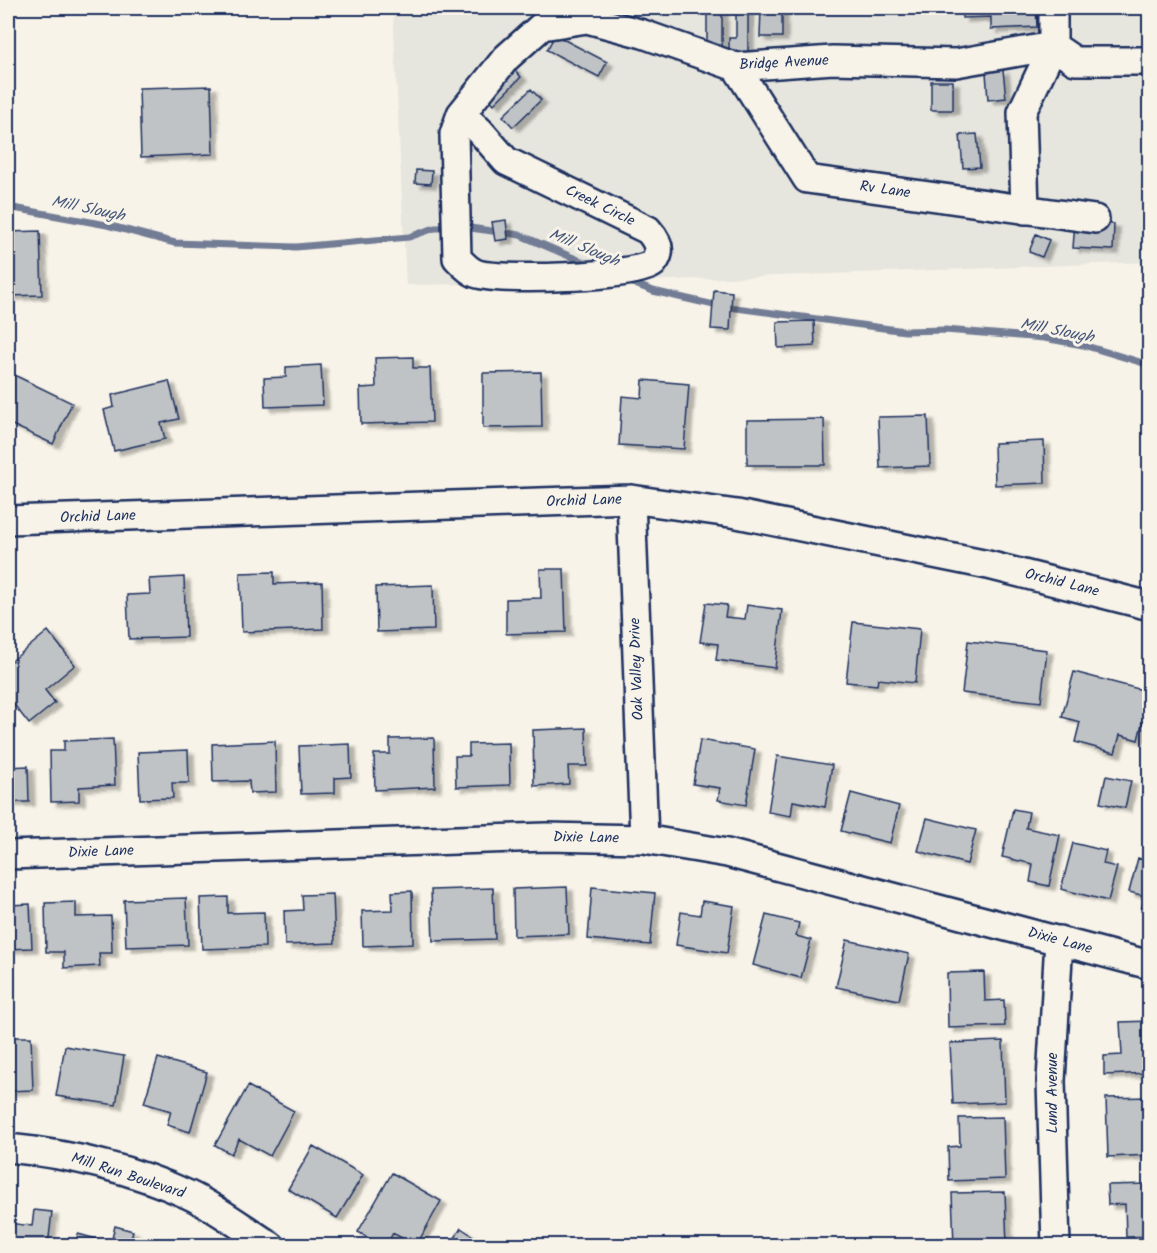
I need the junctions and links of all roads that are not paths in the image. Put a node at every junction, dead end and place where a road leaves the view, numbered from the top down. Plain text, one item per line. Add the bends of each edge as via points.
1 (1053, 8) edge
2 (1053, 46) junction
3 (1149, 62) edge
4 (736, 67) junction
5 (461, 114) junction
6 (1025, 210) junction
7 (1095, 219) dead end
8 (631, 499) junction
9 (8, 520) edge
10 (1149, 606) edge
11 (644, 839) junction
12 (8, 855) edge
13 (1059, 940) junction
14 (1149, 965) edge
15 (8, 1148) edge
16 (271, 1245) edge
17 (1056, 1245) edge

1 - 2 street
2 - 3 street via 1075,61
2 - 4 street, Bridge Avenue via 956,63 833,60
2 - 6 street via 1022,112
4 - 5 street, Bridge Avenue via 587,19 542,26 506,58
4 - 6 street, Rv Lane via 807,179
5 - 5 street, Creek Circle via 506,161 648,230 657,241 658,254 652,264 639,270 511,278 475,274 457,258 454,134
6 - 7 street, Rv Lane
8 - 9 street, Orchid Lane
8 - 10 street, Orchid Lane via 737,514 942,556
8 - 11 street, Oak Valley Drive
11 - 12 street, Dixie Lane via 546,837
11 - 13 street, Dixie Lane via 727,853
13 - 14 street, Dixie Lane
13 - 17 street, Lund Avenue via 1051,1081
15 - 16 street, Mill Run Boulevard via 56,1153 151,1181 190,1196

